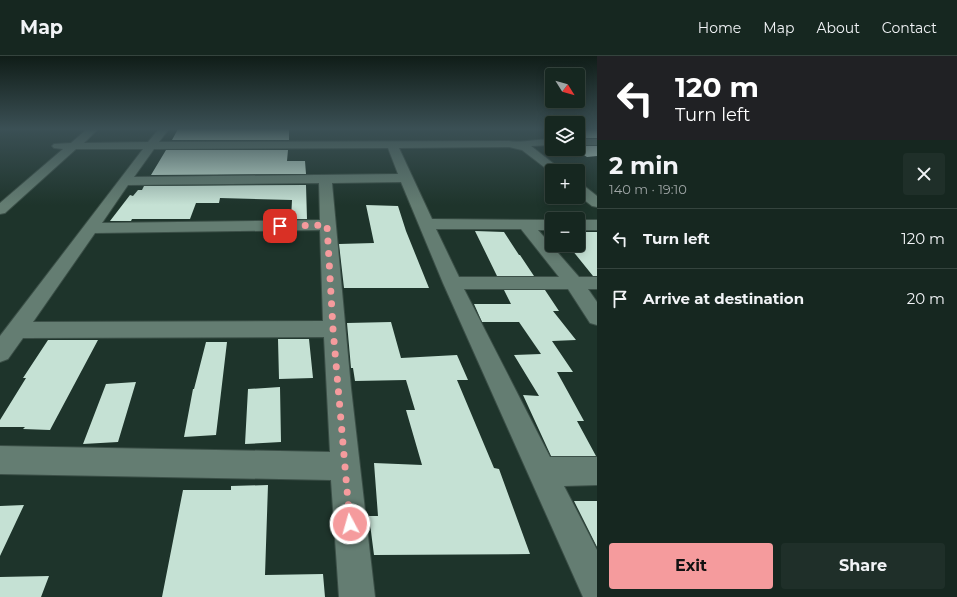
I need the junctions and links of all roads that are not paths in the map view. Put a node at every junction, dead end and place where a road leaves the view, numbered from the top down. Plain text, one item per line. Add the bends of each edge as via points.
1 (48, 154) edge
2 (65, 154) edge
3 (145, 154) edge
4 (396, 154) edge
5 (536, 154) edge
6 (548, 164) edge
7 (29, 169) dead end
8 (406, 178) junction
9 (325, 179) junction
10 (124, 181) junction
11 (585, 194) edge
12 (597, 203) edge
13 (0, 210) edge
14 (427, 224) junction
15 (327, 225) junction
16 (526, 225) junction
17 (545, 225) edge
18 (585, 225) edge
19 (597, 225) edge
20 (91, 228) junction
21 (452, 283) junction
22 (574, 283) junction
23 (597, 283) edge
24 (597, 318) edge
25 (333, 329) junction
26 (16, 330) junction
27 (0, 353) edge
28 (0, 460) edge
29 (344, 466) junction
30 (597, 471) edge
31 (542, 472) junction
32 (597, 587) edge
33 (358, 597) edge

1 - 7 street
2 - 13 street
3 - 10 street
4 - 8 street
5 - 6 street
8 - 9 street
8 - 14 street
9 - 10 street
9 - 15 street
10 - 20 street
11 - 12 street
14 - 16 street
14 - 21 street
15 - 20 street
15 - 25 street
16 - 17 street
16 - 22 street
18 - 19 street
20 - 26 street
21 - 22 street
21 - 31 street
22 - 23 street
22 - 24 street
25 - 26 street
25 - 29 street
26 - 27 street
28 - 29 street
29 - 33 street
30 - 31 street
31 - 32 street

